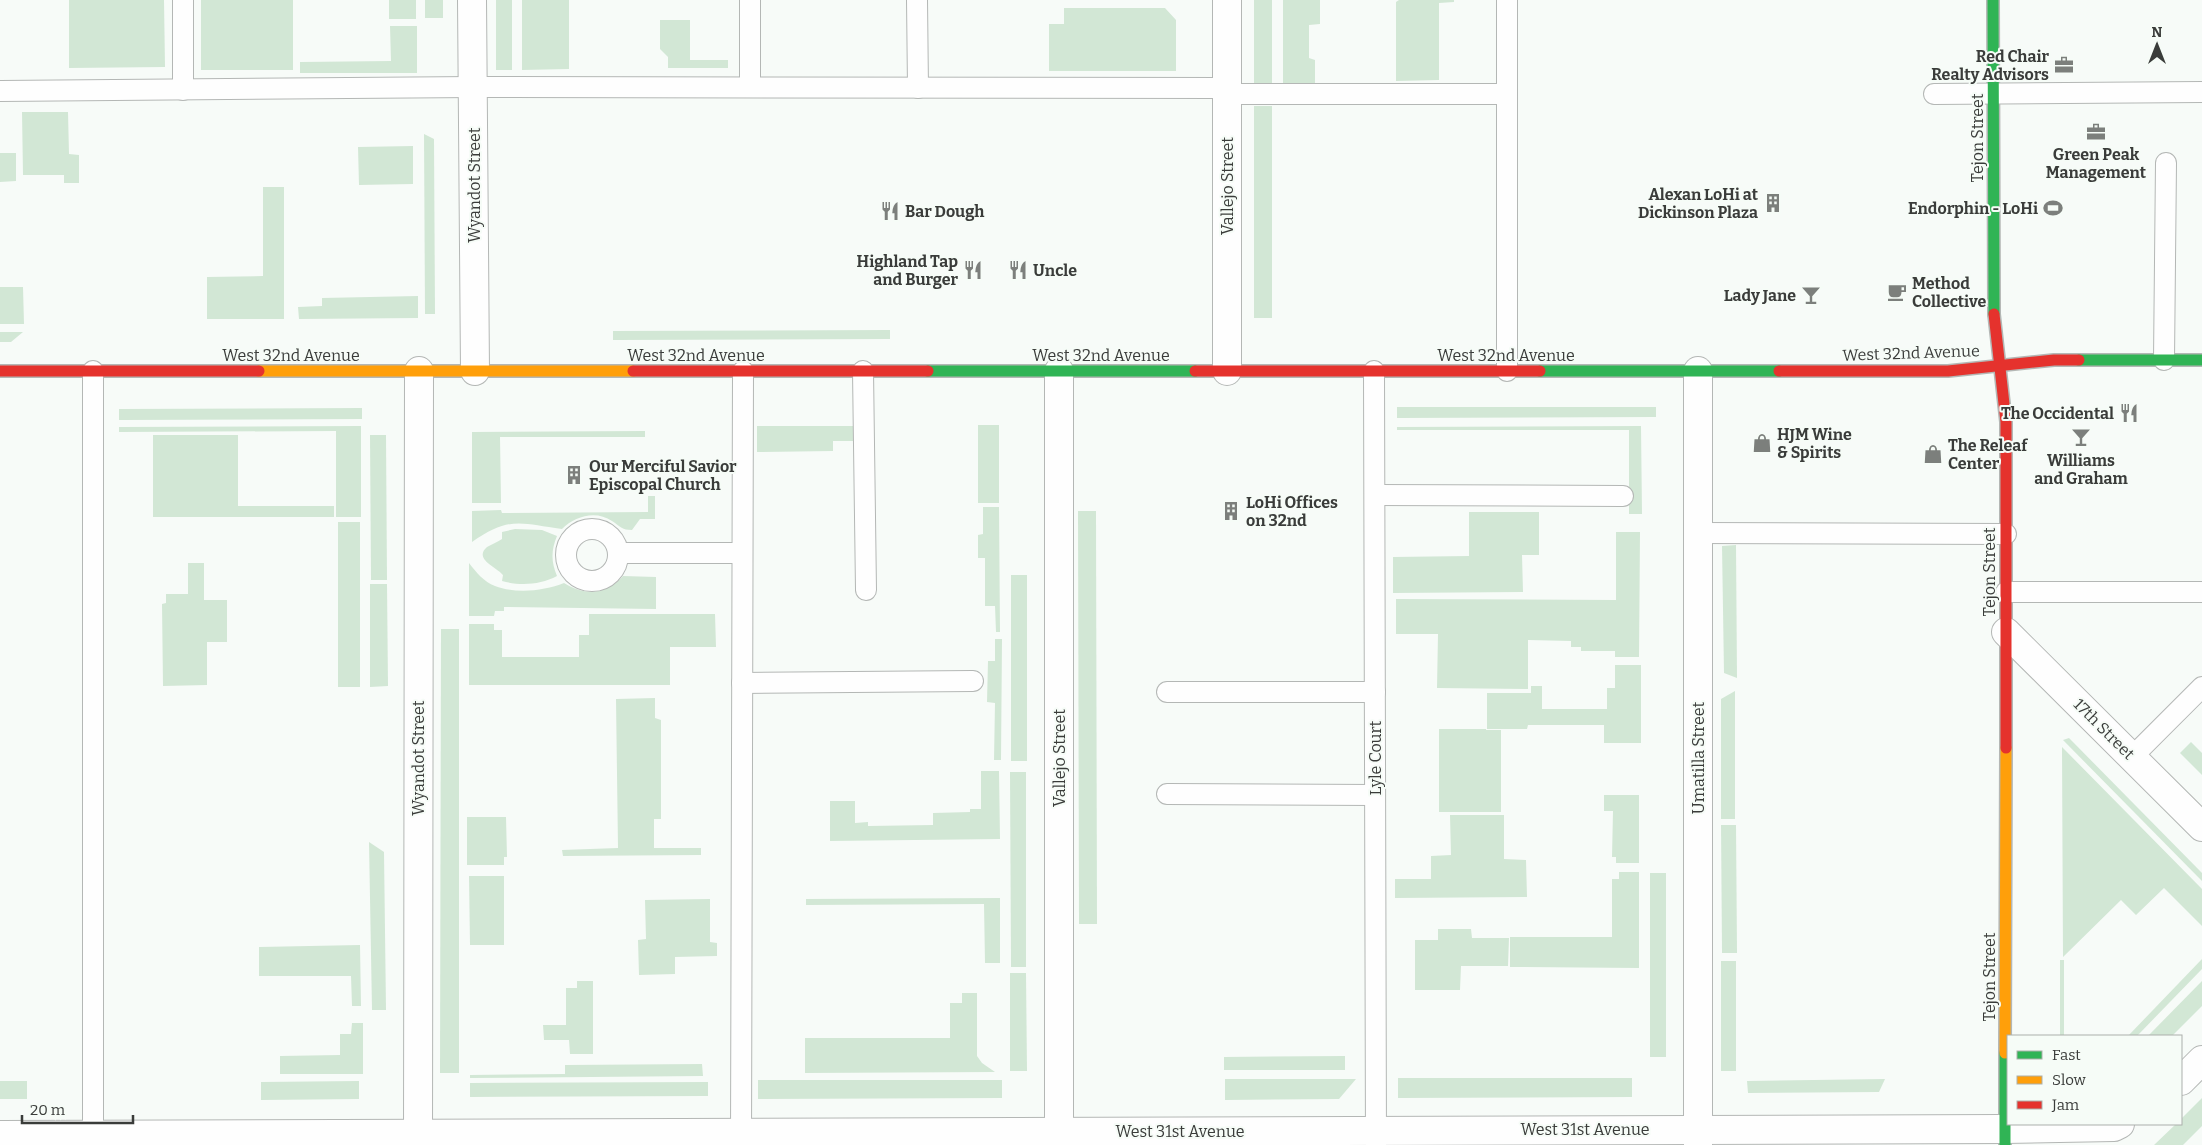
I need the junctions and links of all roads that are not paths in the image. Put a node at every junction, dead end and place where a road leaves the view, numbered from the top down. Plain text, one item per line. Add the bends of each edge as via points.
1 (183, 0) edge
2 (472, 0) edge
3 (750, 0) edge
4 (917, 0) edge
5 (1227, 0) edge
6 (1507, 0) edge
7 (1993, 0) edge
8 (474, 87) junction
9 (750, 87) junction
10 (918, 88) junction
11 (183, 90) junction
12 (0, 91) edge
13 (1227, 91) junction
14 (2202, 92) edge
15 (1507, 94) junction
16 (1934, 94) dead end
17 (1993, 94) junction
18 (2166, 163) dead end
19 (2164, 360) junction
20 (2202, 360) edge
21 (2000, 366) junction
22 (0, 371) edge
23 (93, 371) junction
24 (419, 371) junction
25 (475, 371) junction
26 (743, 371) junction
27 (863, 371) junction
28 (1059, 372) junction
29 (1227, 372) junction
30 (1374, 372) junction
31 (1507, 372) junction
32 (1698, 372) junction
33 (1375, 495) junction
34 (1623, 496) dead end
35 (1698, 533) junction
36 (2006, 534) junction
37 (619, 553) dead end
38 (742, 553) junction
39 (866, 590) dead end
40 (2006, 592) junction
41 (2202, 592) edge
42 (2006, 632) junction
43 (973, 681) dead end
44 (742, 683) junction
45 (2202, 688) edge
46 (1167, 692) dead end
47 (1375, 692) junction
48 (2132, 757) junction
49 (1167, 794) dead end
50 (1375, 795) junction
51 (2202, 827) edge
52 (2202, 1060) edge
53 (2182, 1080) edge
54 (2115, 1125) edge
55 (2138, 1125) edge
56 (0, 1135) edge
57 (1519, 1137) edge
58 (1698, 1137) edge
59 (2005, 1137) edge
60 (1059, 1138) edge
61 (1376, 1138) edge
62 (418, 1139) edge
63 (741, 1139) edge
64 (93, 1140) edge
65 (2118, 1145) edge

1 - 11 lane
2 - 8 street, Wyandot Street
3 - 9 lane
4 - 10 lane
5 - 13 street, Vallejo Street
6 - 15 lane
7 - 17 street, Tejon Street
8 - 9 lane
8 - 11 lane
8 - 25 street, Wyandot Street
9 - 10 lane
10 - 13 lane
11 - 12 lane
13 - 15 lane
13 - 29 street, Vallejo Street
14 - 17 lane
15 - 31 lane
16 - 17 lane
17 - 21 street, Tejon Street via 1994,318
18 - 19 lane
19 - 20 street, West 32nd Avenue
19 - 21 street, West 32nd Avenue via 2054,360
21 - 32 street, West 32nd Avenue via 1948,372
21 - 36 street, Tejon Street via 2006,422
22 - 23 street, West 32nd Avenue
23 - 24 street, West 32nd Avenue
23 - 64 lane
24 - 25 street, West 32nd Avenue
24 - 62 street, Wyandot Street
25 - 26 street, West 32nd Avenue
26 - 27 street, West 32nd Avenue
26 - 38 lane
27 - 28 street, West 32nd Avenue
27 - 39 lane
28 - 29 street, West 32nd Avenue
28 - 60 street, Vallejo Street
29 - 30 street, West 32nd Avenue
30 - 31 street, West 32nd Avenue
30 - 33 lane, Lyle Court
31 - 32 street, West 32nd Avenue
32 - 35 street, Umatilla Street
33 - 34 lane
33 - 47 lane, Lyle Court
35 - 36 lane
35 - 58 street, Umatilla Street
36 - 40 street, Tejon Street
37 - 38 lane
38 - 44 lane
40 - 41 lane
40 - 42 street, Tejon Street
42 - 48 street, 17th Street
42 - 59 street, Tejon Street
43 - 44 lane
44 - 63 lane
45 - 48 lane
46 - 47 lane
47 - 50 lane, Lyle Court
48 - 51 street, 17th Street
49 - 50 lane
50 - 61 lane, Lyle Court
52 - 53 street
54 - 59 street, West 31st Avenue
55 - 65 street
56 - 64 street, West 31st Avenue
57 - 58 street, West 31st Avenue
57 - 61 street, West 31st Avenue
58 - 59 street, West 31st Avenue
60 - 61 street, West 31st Avenue
60 - 63 street, West 31st Avenue
62 - 63 street, West 31st Avenue
62 - 64 street, West 31st Avenue

